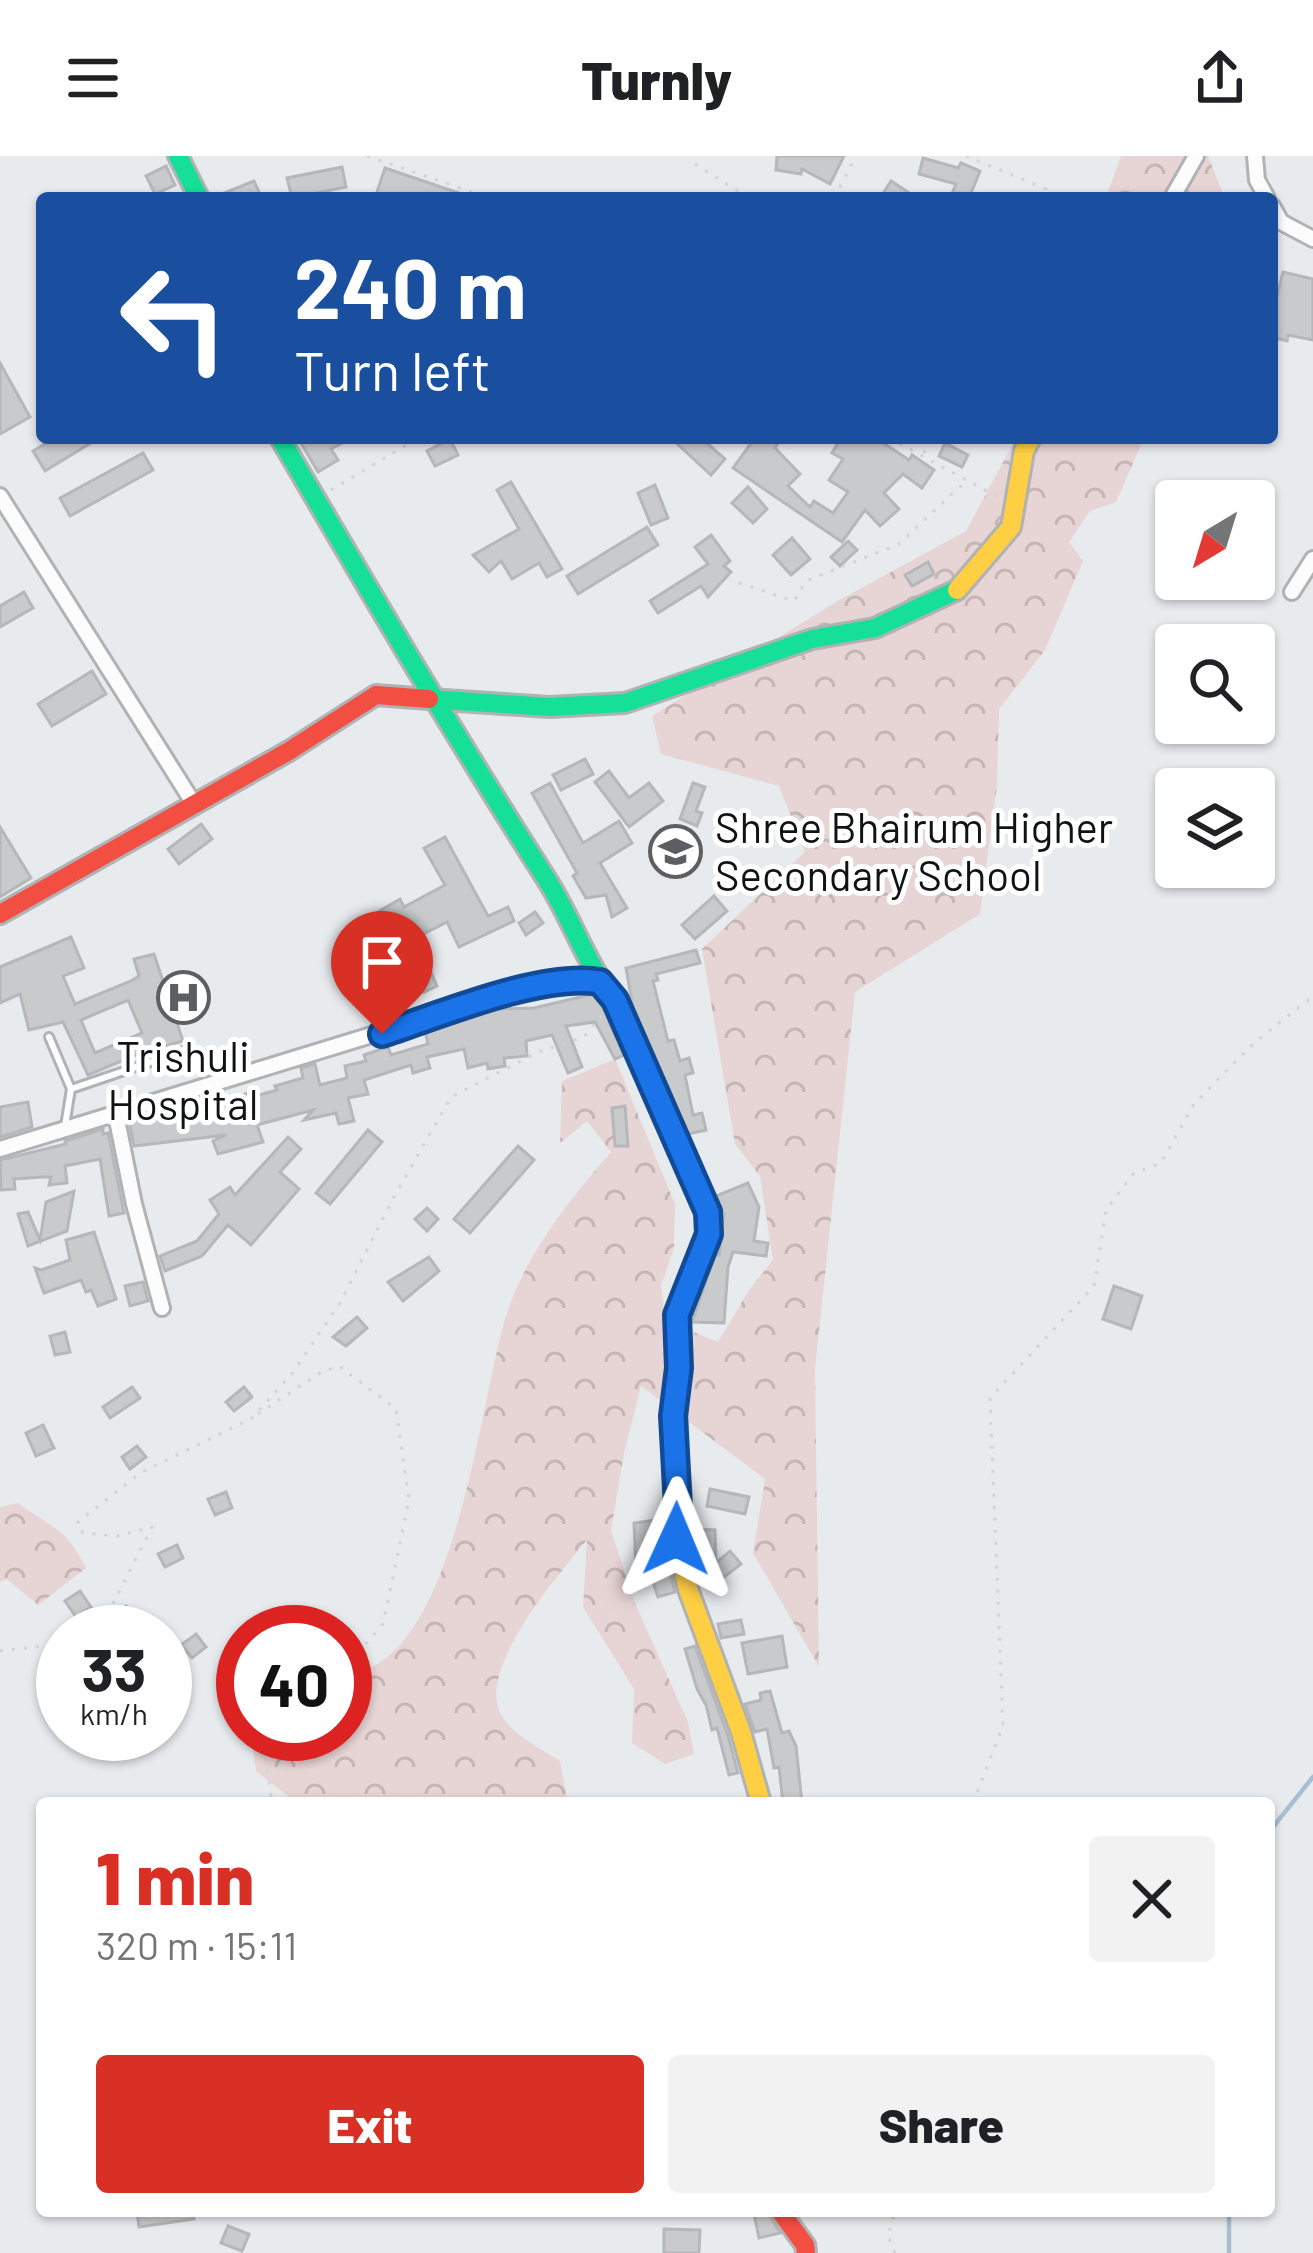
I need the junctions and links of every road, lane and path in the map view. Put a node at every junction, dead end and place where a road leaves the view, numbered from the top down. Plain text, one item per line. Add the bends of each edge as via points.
1 (178, 156) edge
2 (367, 156) edge
3 (856, 156) edge
4 (966, 156) edge
5 (1196, 156) edge
6 (1255, 156) edge
7 (695, 164) dead end
8 (196, 192) edge
9 (472, 192) edge
10 (739, 192) edge
11 (837, 192) edge
12 (1045, 192) edge
13 (1175, 192) edge
14 (1264, 192) edge
15 (1278, 217) edge
16 (1313, 239) edge
17 (283, 444) edge
18 (408, 444) edge
19 (902, 444) edge
20 (929, 444) edge
21 (1028, 444) edge
22 (923, 454) junction
23 (968, 479) junction
24 (0, 496) edge
25 (314, 500) junction
26 (1014, 507) junction
27 (1313, 559) edge
28 (740, 583) dead end
29 (1292, 592) dead end
30 (432, 700) junction
31 (194, 804) junction
32 (0, 914) edge
33 (600, 982) junction
34 (1313, 996) edge
35 (615, 1000) junction
36 (49, 1037) dead end
37 (186, 1050) dead end
38 (71, 1090) junction
39 (116, 1114) junction
40 (64, 1130) junction
41 (0, 1149) edge
42 (162, 1308) dead end
43 (251, 1419) junction
44 (109, 1605) edge
45 (372, 1637) edge
46 (36, 1647) edge
47 (0, 1651) edge
48 (266, 1761) edge
49 (271, 1797) edge
50 (759, 1797) edge
51 (975, 1797) edge
52 (784, 2217) edge
53 (893, 2217) edge
54 (806, 2253) edge
55 (895, 2253) edge

1 - 8 street
2 - 9 path
3 - 11 path
4 - 12 path
5 - 13 street
6 - 14 street
7 - 10 path
15 - 16 street
17 - 25 street
18 - 25 path
19 - 22 path
20 - 22 path
21 - 26 street
22 - 23 path
23 - 26 path
23 - 28 path via 899,544 806,581 794,601
24 - 31 street
25 - 30 street
26 - 30 street via 1011,527 961,588 875,628 812,639 625,703
27 - 29 street
30 - 31 street via 376,694
30 - 33 street via 552,888
31 - 32 street
33 - 35 street
33 - 39 street via 514,992
34 - 51 path via 1194,1104 1161,1163 1133,1174 1106,1210 1094,1286 990,1398 1003,1726
35 - 43 path via 584,1037 451,1097 340,1304
35 - 50 street via 708,1212 709,1234 677,1315 676,1539
36 - 38 lane
37 - 38 lane
38 - 40 lane
39 - 40 street
39 - 42 street
40 - 41 street
43 - 44 path via 140,1474 77,1523 83,1533 118,1536 152,1527
43 - 45 path via 339,1366 396,1409 409,1500 383,1624
46 - 47 path
48 - 49 path
52 - 54 street
53 - 55 path via 887,2236

